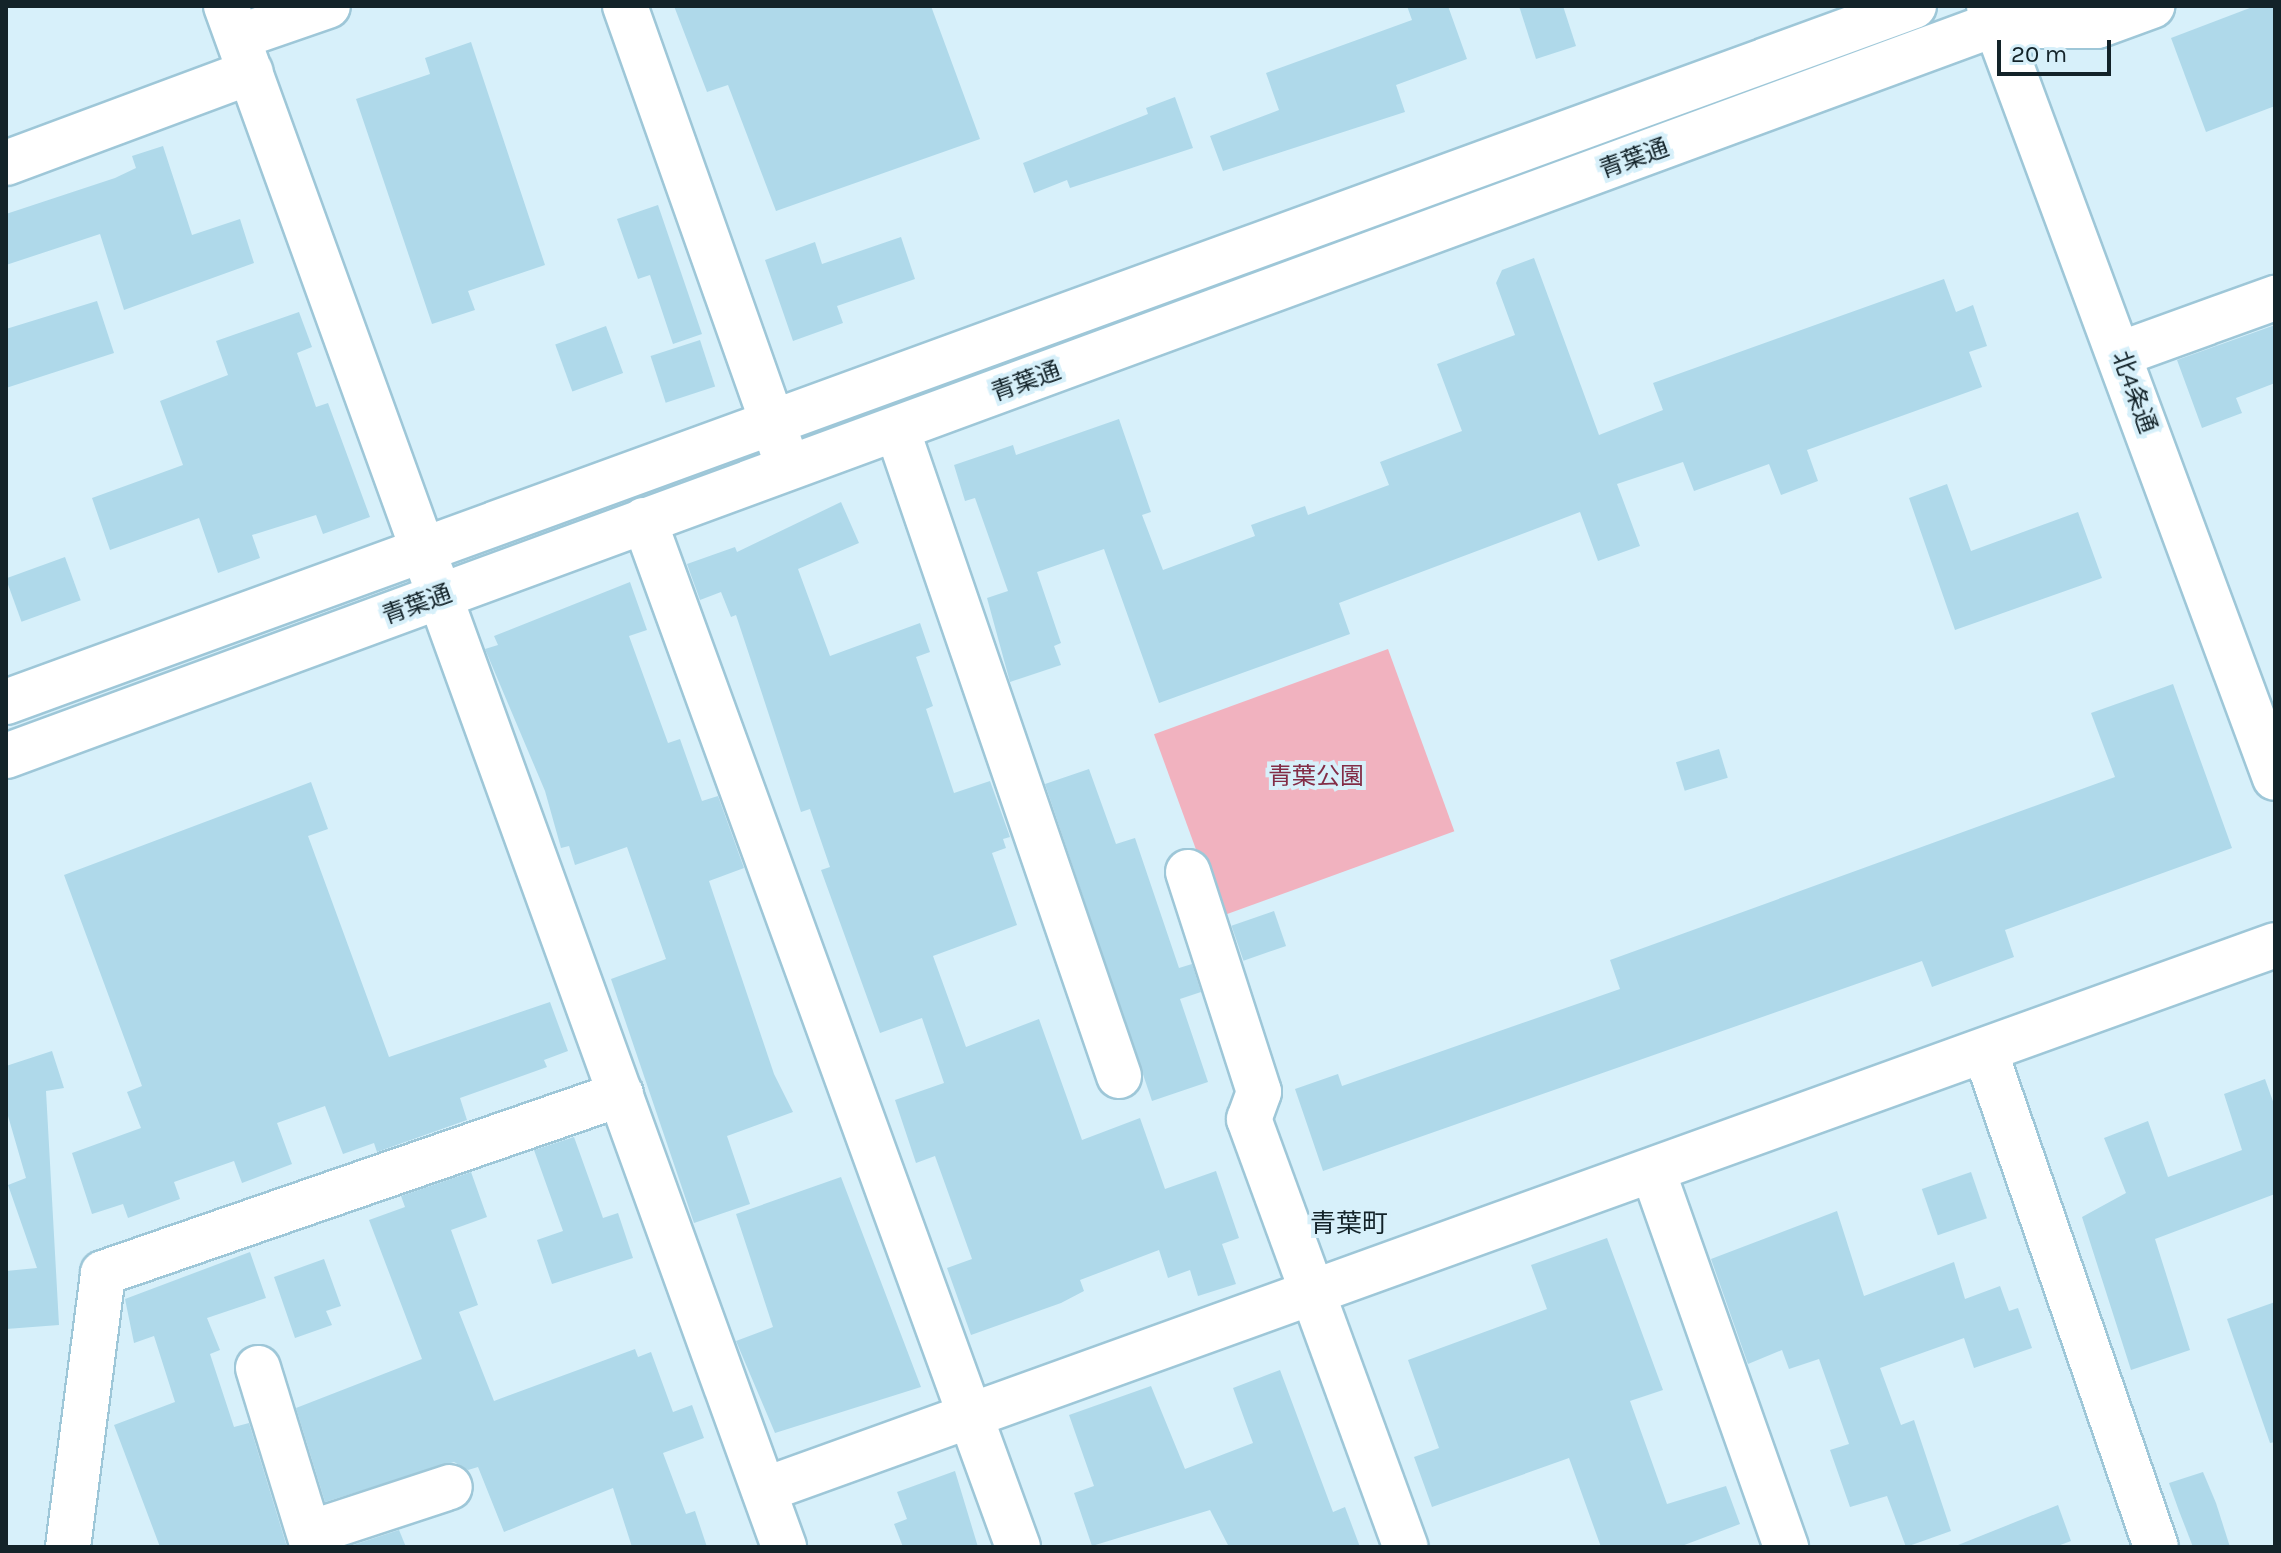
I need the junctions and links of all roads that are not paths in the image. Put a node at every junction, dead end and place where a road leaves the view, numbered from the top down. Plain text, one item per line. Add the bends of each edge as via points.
1 (328, 6) edge
2 (625, 6) edge
3 (1914, 6) edge
4 (2044, 6) edge
5 (2152, 6) edge
6 (1993, 16) edge
7 (239, 38) edge
8 (6, 163) edge
9 (2275, 298) edge
10 (2120, 354) junction
11 (772, 423) junction
12 (897, 429) junction
13 (789, 467) junction
14 (644, 520) junction
15 (425, 549) junction
16 (443, 595) junction
17 (6, 702) edge
18 (6, 756) edge
19 (2271, 756) edge
20 (1188, 872) dead end
21 (2275, 945) edge
22 (1986, 1054) junction
23 (1119, 1076) dead end
24 (621, 1094) junction
25 (1654, 1174) junction
26 (1312, 1292) junction
27 (258, 1368) dead end
28 (969, 1416) junction
29 (450, 1487) dead end
30 (764, 1490) junction
31 (311, 1540) edge
32 (68, 1547) edge
33 (784, 1547) edge
34 (1018, 1547) edge
35 (1406, 1547) edge
36 (1786, 1547) edge
37 (2156, 1547) edge

1 - 7 street
2 - 11 street
3 - 11 street, 青葉通
4 - 6 street, 青葉通
5 - 6 street via 2097,26
6 - 10 street, 北4条通
6 - 12 street, 青葉通
7 - 8 street
7 - 15 street
9 - 10 street
10 - 19 street, 北4条通
11 - 13 street
11 - 15 street, 青葉通
12 - 13 street, 青葉通
12 - 23 street
13 - 14 street, 青葉通
14 - 16 street, 青葉通
14 - 28 street
15 - 16 street
15 - 17 street, 青葉通
16 - 18 street, 青葉通
16 - 24 street
20 - 26 street via 1259,1092 1249,1119
21 - 22 street
22 - 25 street
22 - 37 street
24 - 30 street
24 - 32 street via 103,1273
25 - 26 street
25 - 36 street
26 - 28 street
26 - 35 street
27 - 31 street
28 - 30 street
28 - 34 street
29 - 31 street
30 - 33 street

